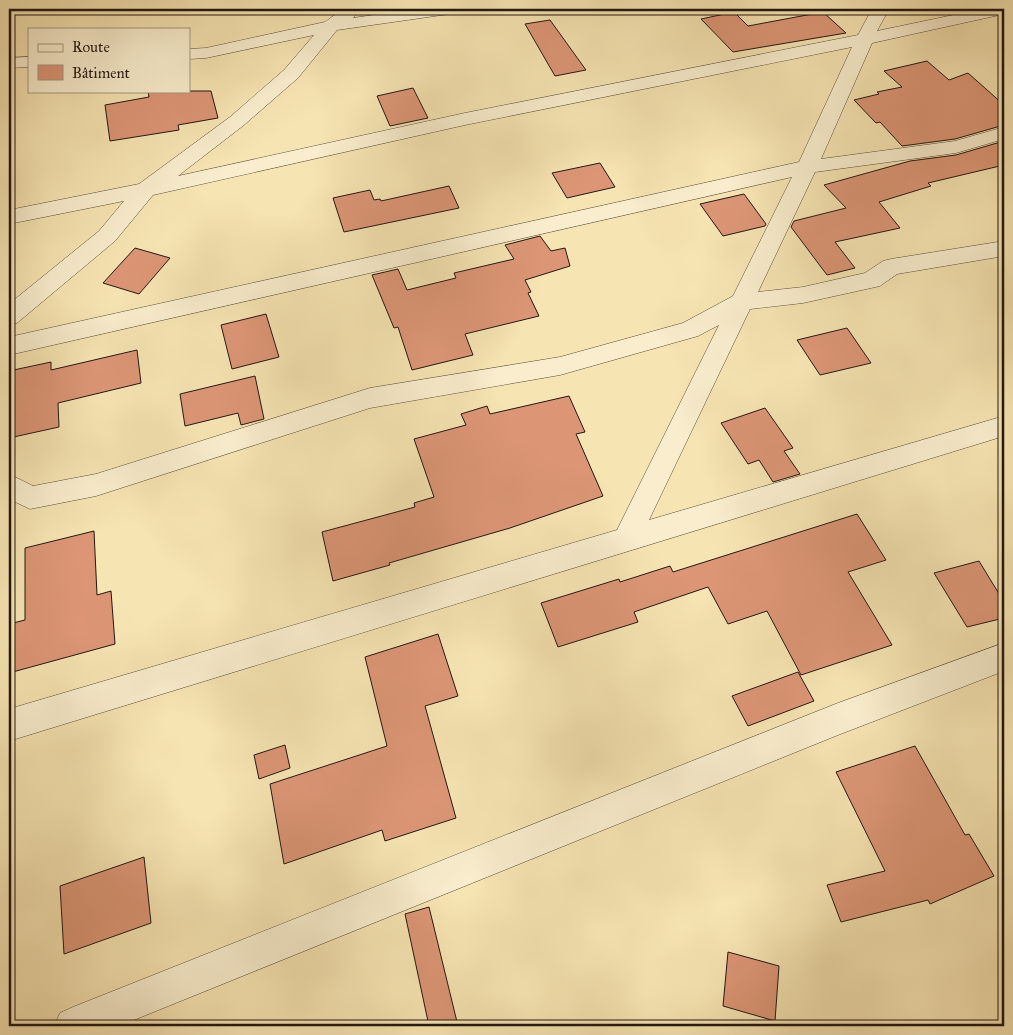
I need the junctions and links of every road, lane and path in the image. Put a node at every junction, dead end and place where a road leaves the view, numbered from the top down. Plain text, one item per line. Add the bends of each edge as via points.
1 (353, 9) edge
2 (449, 9) edge
3 (880, 9) edge
4 (1004, 9) edge
5 (331, 26) junction
6 (864, 40) junction
7 (190, 54) edge
8 (28, 62) edge
9 (9, 63) edge
10 (1004, 132) edge
11 (807, 167) junction
12 (144, 191) junction
13 (9, 217) edge
14 (1004, 249) edge
15 (740, 302) junction
16 (9, 317) edge
17 (9, 346) edge
18 (1004, 426) edge
19 (9, 485) edge
20 (627, 538) junction
21 (1004, 657) edge
22 (9, 725) edge
23 (73, 1026) edge

1 - 5 street
2 - 5 street
3 - 6 street
4 - 6 street
5 - 7 street
5 - 12 street via 291,74 264,98
6 - 11 street
6 - 12 street via 387,135
8 - 9 street
10 - 11 street via 956,147
11 - 15 street
11 - 17 street
12 - 13 street
12 - 16 street via 107,236
14 - 15 street via 891,267 872,280 803,295
15 - 19 street via 690,330 560,366 370,398 96,485 30,498
15 - 20 street
18 - 20 street
20 - 22 street
21 - 23 street via 838,719

